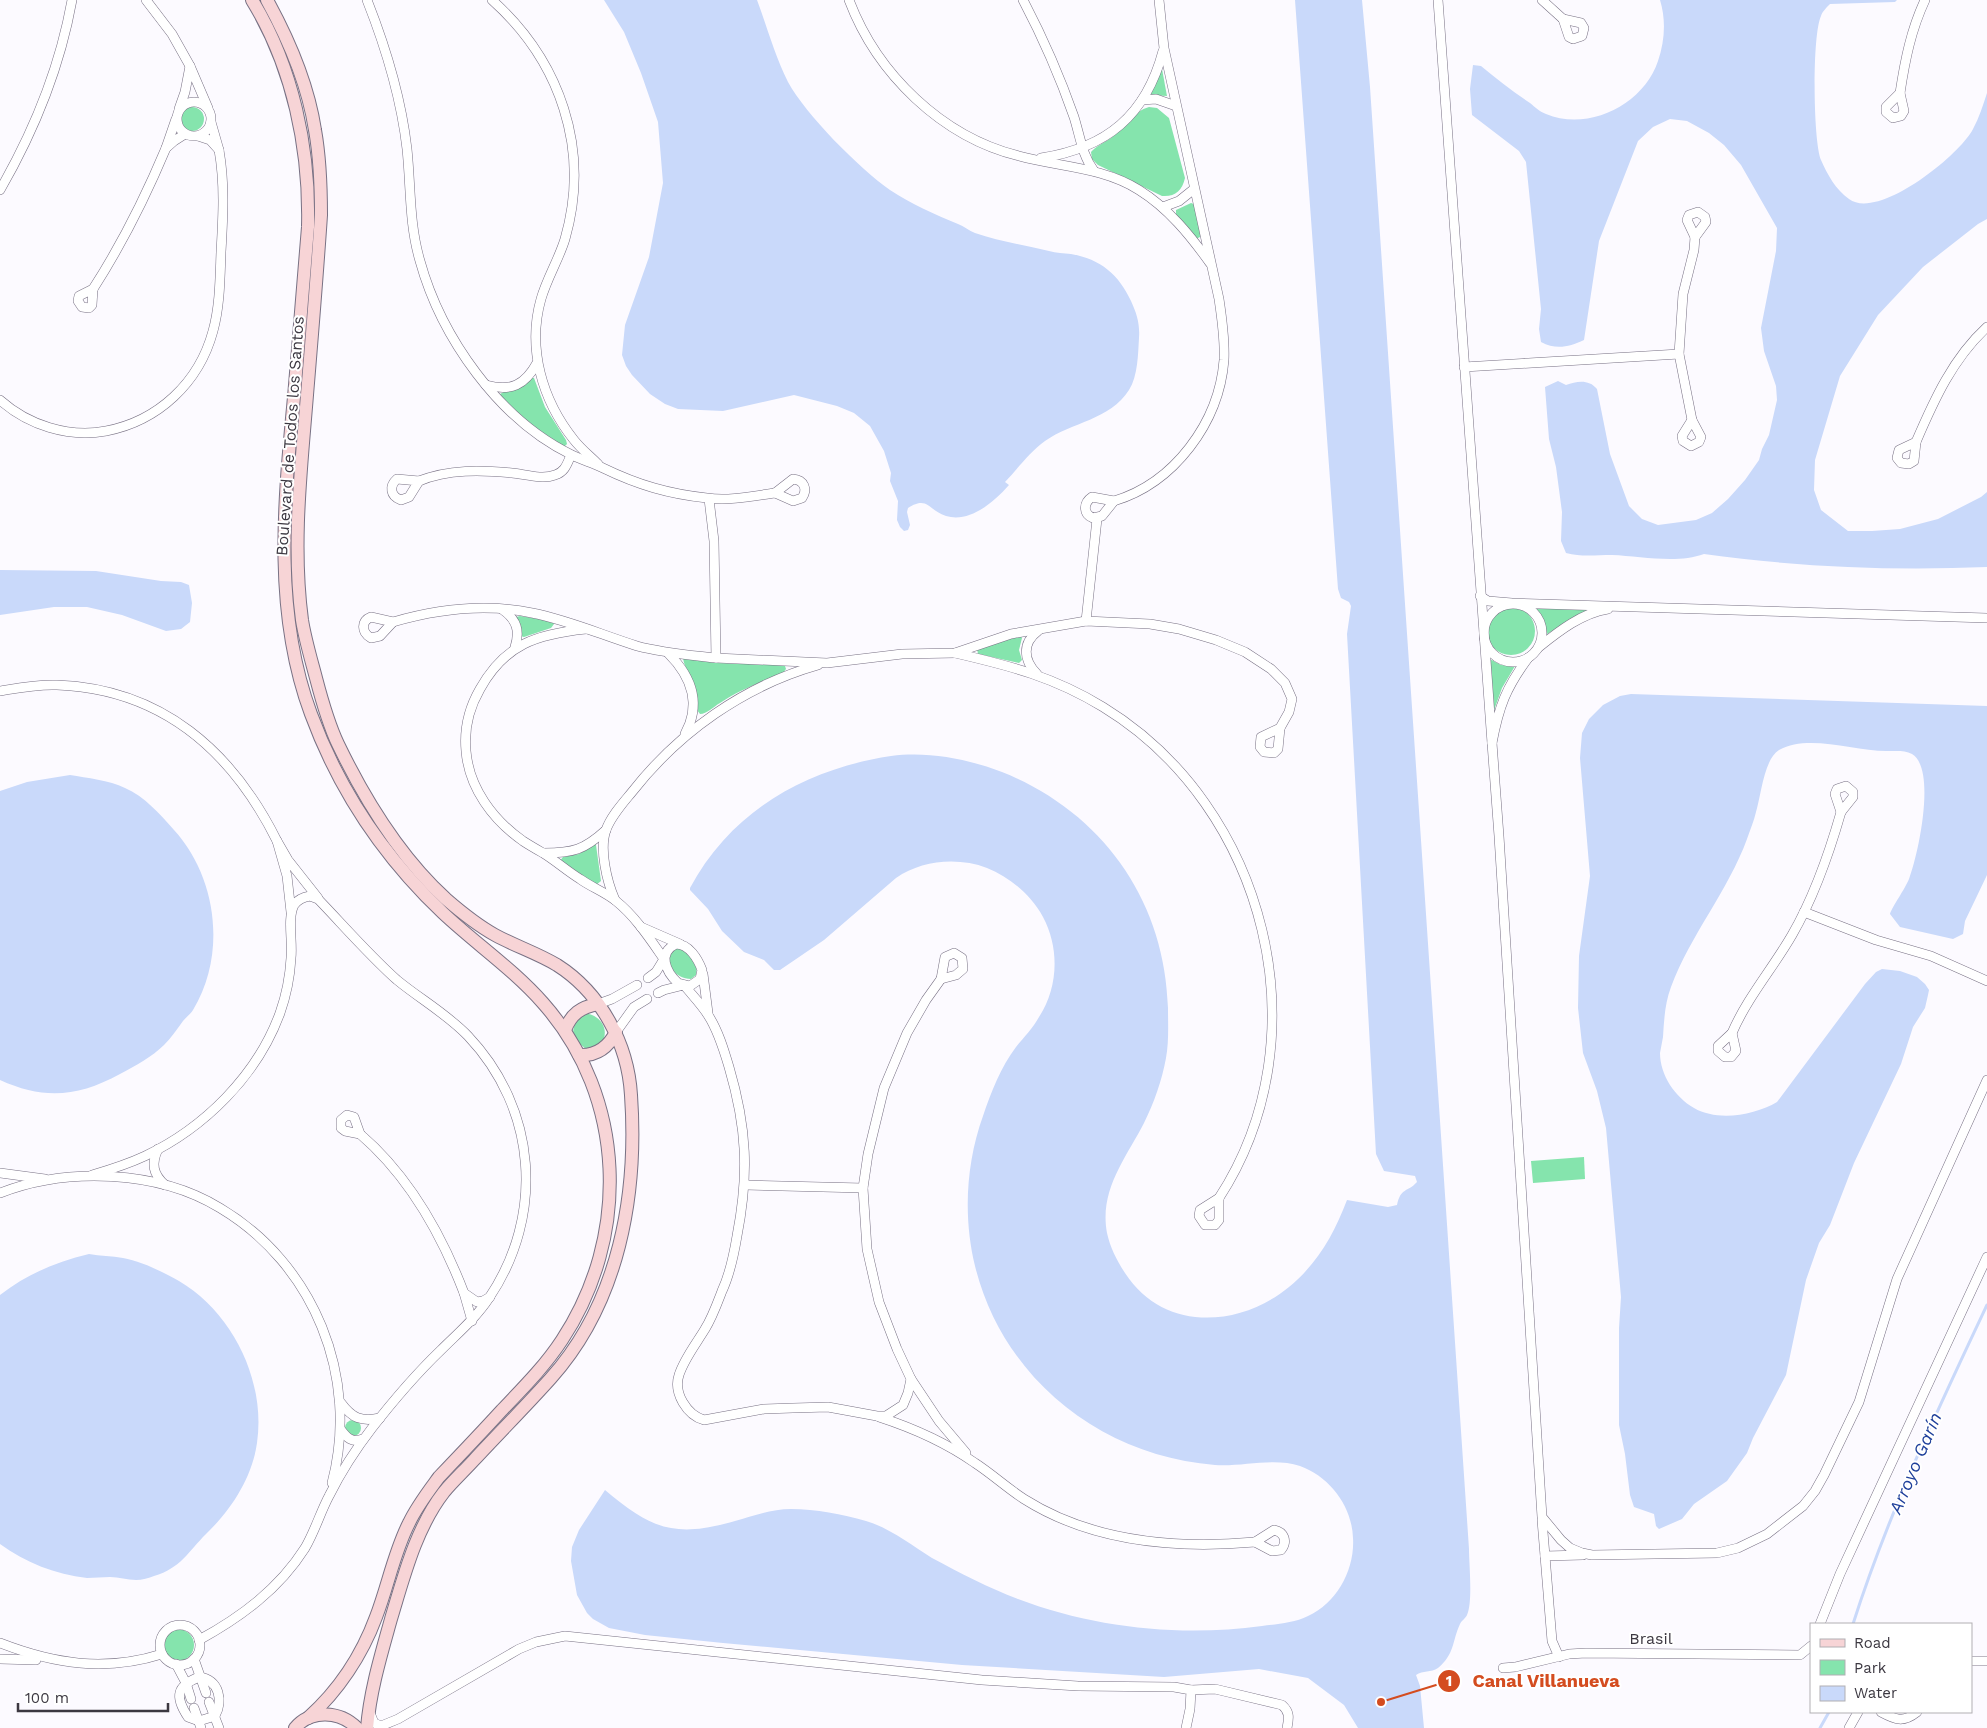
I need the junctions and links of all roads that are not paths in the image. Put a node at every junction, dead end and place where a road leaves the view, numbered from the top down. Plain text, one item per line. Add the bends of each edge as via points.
1 (72, 0) edge
2 (146, 0) edge
3 (252, 0) edge
4 (267, 0) edge
5 (367, 0) edge
6 (492, 0) edge
7 (849, 0) edge
8 (1023, 0) edge
9 (1159, 0) edge
10 (1438, 0) edge
11 (1542, 0) edge
12 (1925, 0) edge
13 (1563, 18) dead end
14 (1164, 48) junction
15 (190, 66) junction
16 (1900, 93) dead end
17 (1142, 100) junction
18 (1176, 106) junction
19 (209, 110) junction
20 (178, 115) junction
21 (211, 122) junction
22 (185, 134) junction
23 (198, 136) junction
24 (166, 148) junction
25 (1083, 148) junction
26 (219, 150) junction
27 (1034, 159) junction
28 (1094, 171) junction
29 (1194, 189) junction
30 (0, 190) edge
31 (1162, 207) junction
32 (1695, 237) dead end
33 (1213, 267) junction
34 (93, 289) dead end
35 (1987, 327) edge
36 (1679, 354) junction
37 (537, 363) junction
38 (1464, 367) junction
39 (486, 385) junction
40 (0, 400) edge
41 (1692, 420) dead end
42 (1916, 442) dead end
43 (571, 455) junction
44 (602, 468) junction
45 (420, 480) dead end
46 (775, 493) dead end
47 (709, 498) junction
48 (1114, 501) junction
49 (1097, 519) junction
50 (1480, 596) junction
51 (1512, 603) junction
52 (1626, 607) junction
53 (500, 609) junction
54 (1987, 618) edge
55 (1086, 621) junction
56 (393, 622) dead end
57 (1042, 628) junction
58 (586, 629) junction
59 (1483, 634) junction
60 (515, 647) junction
61 (1538, 647) junction
62 (668, 653) junction
63 (955, 653) junction
64 (716, 658) junction
65 (1528, 658) junction
66 (827, 662) junction
67 (1037, 674) junction
68 (0, 691) edge
69 (1280, 728) dead end
70 (682, 738) junction
71 (1492, 743) junction
72 (1841, 812) dead end
73 (606, 830) junction
74 (277, 841) junction
75 (544, 853) junction
76 (318, 899) junction
77 (615, 900) junction
78 (1804, 912) junction
79 (292, 914) junction
80 (641, 927) junction
81 (680, 944) junction
82 (664, 959) junction
83 (702, 970) junction
84 (648, 978) dead end
85 (941, 979) dead end
86 (1987, 981) edge
87 (636, 985) dead end
88 (684, 985) junction
89 (624, 993) junction
90 (658, 993) dead end
91 (646, 999) dead end
92 (598, 1004) junction
93 (634, 1007) junction
94 (709, 1016) junction
95 (564, 1030) junction
96 (616, 1032) junction
97 (1732, 1033) dead end
98 (579, 1055) junction
99 (1987, 1080) edge
100 (360, 1134) dead end
101 (158, 1149) junction
102 (134, 1160) junction
103 (4, 1174) edge
104 (92, 1175) junction
105 (137, 1178) junction
106 (50, 1180) junction
107 (165, 1185) junction
108 (746, 1185) junction
109 (863, 1188) junction
110 (10, 1189) junction
111 (0, 1193) edge
112 (1219, 1198) dead end
113 (1987, 1257) edge
114 (464, 1293) junction
115 (491, 1296) junction
116 (472, 1321) junction
117 (911, 1379) junction
118 (340, 1402) junction
119 (877, 1416) junction
120 (380, 1418) junction
121 (341, 1430) junction
122 (363, 1439) junction
123 (976, 1463) junction
124 (328, 1498) junction
125 (1542, 1517) junction
126 (1255, 1542) dead end
127 (1592, 1555) junction
128 (1545, 1556) junction
129 (1820, 1623) edge
130 (199, 1640) junction
131 (0, 1643) edge
132 (1810, 1647) edge
133 (162, 1654) junction
134 (1559, 1657) junction
135 (194, 1658) junction
136 (0, 1659) edge
137 (54, 1661) junction
138 (1972, 1661) edge
139 (1987, 1661) edge
140 (176, 1664) junction
141 (1503, 1668) dead end
142 (200, 1677) junction
143 (186, 1683) junction
144 (1191, 1690) junction
145 (369, 1706) junction
146 (1857, 1713) edge
147 (1883, 1713) edge
148 (1916, 1713) edge
149 (398, 1719) junction
150 (1908, 1719) junction
151 (217, 1722) edge
152 (298, 1725) edge
153 (200, 1726) edge
154 (224, 1728) edge
155 (357, 1728) edge
156 (367, 1728) edge
157 (391, 1728) edge
158 (1186, 1728) edge
159 (1287, 1728) edge
160 (1849, 1728) edge
161 (1912, 1728) edge

1 - 30 street via 63,41 42,102
2 - 15 street via 172,34
3 - 95 street, Boulevard de Todos los Santos via 284,69 304,148 308,192 284,527 284,583 289,623 309,710 340,780 394,861 445,915 515,974
4 - 92 street, Boulevard de Todos los Santos via 296,60 308,98 320,175 321,214 297,533 303,621 326,714 338,745 370,803 422,874 444,898 493,934 558,966
5 - 39 street via 399,98 413,229 420,262 444,325
6 - 37 street via 519,27 546,65 559,92 572,143 574,170 570,216 565,239 541,299 537,321
7 - 27 street via 866,38 885,65 923,105 985,145
8 - 25 street via 1051,56
9 - 14 street
10 - 38 street
11 - 13 street
12 - 16 street via 1907,50
14 - 17 street via 1159,67
14 - 18 street
15 - 19 street
15 - 20 street
17 - 18 street via 1156,99
17 - 25 street via 1121,126
18 - 29 street
19 - 20 street via 196,102 186,104
19 - 21 street
20 - 22 street via 177,125
20 - 24 street
21 - 23 street via 207,131
21 - 26 street
22 - 23 street
22 - 24 street
23 - 26 street via 210,140
24 - 34 street via 119,249
25 - 27 street
25 - 28 street
26 - 40 street via 224,202 214,330 201,362 182,389 149,416 100,432 47,427 23,417
27 - 28 street
28 - 31 street via 1138,189
29 - 31 street via 1179,201
29 - 33 street
31 - 33 street
32 - 36 street via 1683,294
33 - 48 street via 1224,336 1224,362 1211,411 1198,435 1167,472 1134,495
35 - 42 street via 1942,386
36 - 38 street
36 - 41 street
37 - 39 street via 521,383 499,388
37 - 44 street via 549,400 562,424
38 - 50 street
39 - 43 street via 518,418
43 - 44 street
43 - 45 street via 566,468 553,476 472,471
44 - 47 street via 631,482 662,491
46 - 47 street
47 - 64 street via 714,541
48 - 49 street
48 - 49 street via 1090,498 1086,512
49 - 55 street
50 - 51 street via 1488,601
50 - 59 street
51 - 52 street
51 - 59 street via 1495,609 1484,624
51 - 61 street via 1529,608 1540,621 1542,630
52 - 54 street
52 - 61 street via 1592,613 1557,632
53 - 56 street via 438,611
53 - 58 street via 531,612
53 - 60 street via 511,616 516,625
55 - 57 street
55 - 69 street via 1179,629 1245,652 1286,683 1291,705
57 - 63 street via 1011,634
57 - 67 street via 1030,637 1026,648 1026,659
58 - 60 street via 556,632
58 - 62 street
59 - 65 street via 1485,644 1498,658 1508,662
59 - 71 street
60 - 75 street via 485,679 475,698 465,740 467,760 472,781 489,810 523,841
61 - 65 street
62 - 64 street
62 - 70 street via 680,665 693,692 691,722
63 - 66 street via 902,654
63 - 67 street
64 - 66 street
65 - 71 street via 1504,694
66 - 70 street via 803,669 739,699
67 - 112 street via 1105,708 1164,754 1212,814 1245,875 1268,956 1272,1036 1260,1109 1245,1151
68 - 74 street via 55,685 86,688 138,701 159,712 204,741 232,769 262,811
70 - 73 street via 650,768
71 - 125 street
72 - 78 street
73 - 75 street via 578,850
73 - 77 street via 605,868
74 - 76 street
74 - 79 street via 287,876
75 - 77 street via 580,880
76 - 79 street via 302,898 293,907
76 - 115 street via 379,963 468,1036 495,1072 516,1112 527,1180 522,1227 515,1249
77 - 80 street
78 - 86 street via 1876,940 1931,956
78 - 97 street
79 - 101 street via 292,957 287,985 280,1013 267,1042 226,1098 188,1130
80 - 81 street
80 - 82 street
81 - 82 street via 672,945
81 - 83 street via 693,954
82 - 84 street
82 - 88 street via 669,972
83 - 88 street via 696,983
83 - 94 street
85 - 109 street via 907,1032 884,1088
87 - 89 street
88 - 90 street
88 - 94 street
89 - 92 street
89 - 93 street
91 - 93 street
92 - 95 street via 573,1014
92 - 96 street, Boulevard de Todos los Santos
93 - 96 street
94 - 108 street via 724,1049 740,1113
95 - 98 street, Boulevard de Todos los Santos
96 - 98 street via 601,1050
96 - 145 street, Boulevard de Todos los Santos via 629,1071 632,1150 626,1220 608,1281 596,1312 554,1375 444,1492 430,1514 400,1590
98 - 152 street, Boulevard de Todos los Santos via 602,1116 610,1168 606,1232 590,1287 578,1315 537,1374 424,1496 408,1525 376,1617 359,1654 323,1704
99 - 127 street via 1897,1279 1859,1402 1824,1475 1803,1506 1767,1534 1727,1552
100 - 114 street via 396,1171 424,1209 444,1244
101 - 102 street
101 - 107 street via 154,1170
102 - 104 street
102 - 105 street
103 - 106 street
103 - 110 street
104 - 105 street
104 - 106 street
105 - 107 street
106 - 110 street
107 - 118 street via 219,1207 248,1227 283,1262 308,1297 324,1330 335,1366
108 - 109 street
108 - 119 street via 733,1257 723,1289 707,1327 678,1376 681,1400 696,1418 704,1420 764,1409 828,1407
109 - 117 street via 868,1249 877,1294
110 - 111 street
113 - 129 street
114 - 115 street via 477,1302
114 - 116 street
115 - 116 street
116 - 120 street via 440,1350
117 - 119 street via 903,1405 886,1416
117 - 123 street via 944,1427
118 - 120 street via 351,1416 368,1420
118 - 121 street
119 - 123 street via 929,1435
120 - 122 street
121 - 122 street via 349,1440
121 - 124 street
122 - 124 street
123 - 126 street via 1025,1499 1052,1514 1099,1531 1157,1542 1223,1545
124 - 130 street via 305,1547 285,1574 247,1611
125 - 127 street via 1570,1548
125 - 128 street
127 - 128 street
128 - 134 street via 1552,1641
130 - 133 street via 186,1626 173,1626 160,1641
130 - 135 street via 198,1653
131 - 137 street
132 - 134 street, Brasil via 1800,1654 1586,1653
133 - 137 street via 134,1662 110,1664
133 - 140 street
134 - 141 street, Brasil
135 - 140 street
135 - 142 street
136 - 137 street
138 - 139 street
140 - 143 street
142 - 143 street
142 - 151 street
142 - 151 street via 213,1684 220,1696
143 - 153 street
143 - 153 street via 179,1696 188,1717
144 - 149 street via 982,1680 565,1636 519,1649
144 - 158 street
144 - 159 street via 1215,1689 1282,1704 1288,1711
145 - 149 street via 374,1723 381,1726
145 - 156 street, Boulevard de Todos los Santos
146 - 160 street
147 - 150 street via 1900,1721
148 - 150 street
149 - 157 street
150 - 161 street
151 - 153 street
151 - 154 street
152 - 155 street via 328,1714 348,1720

